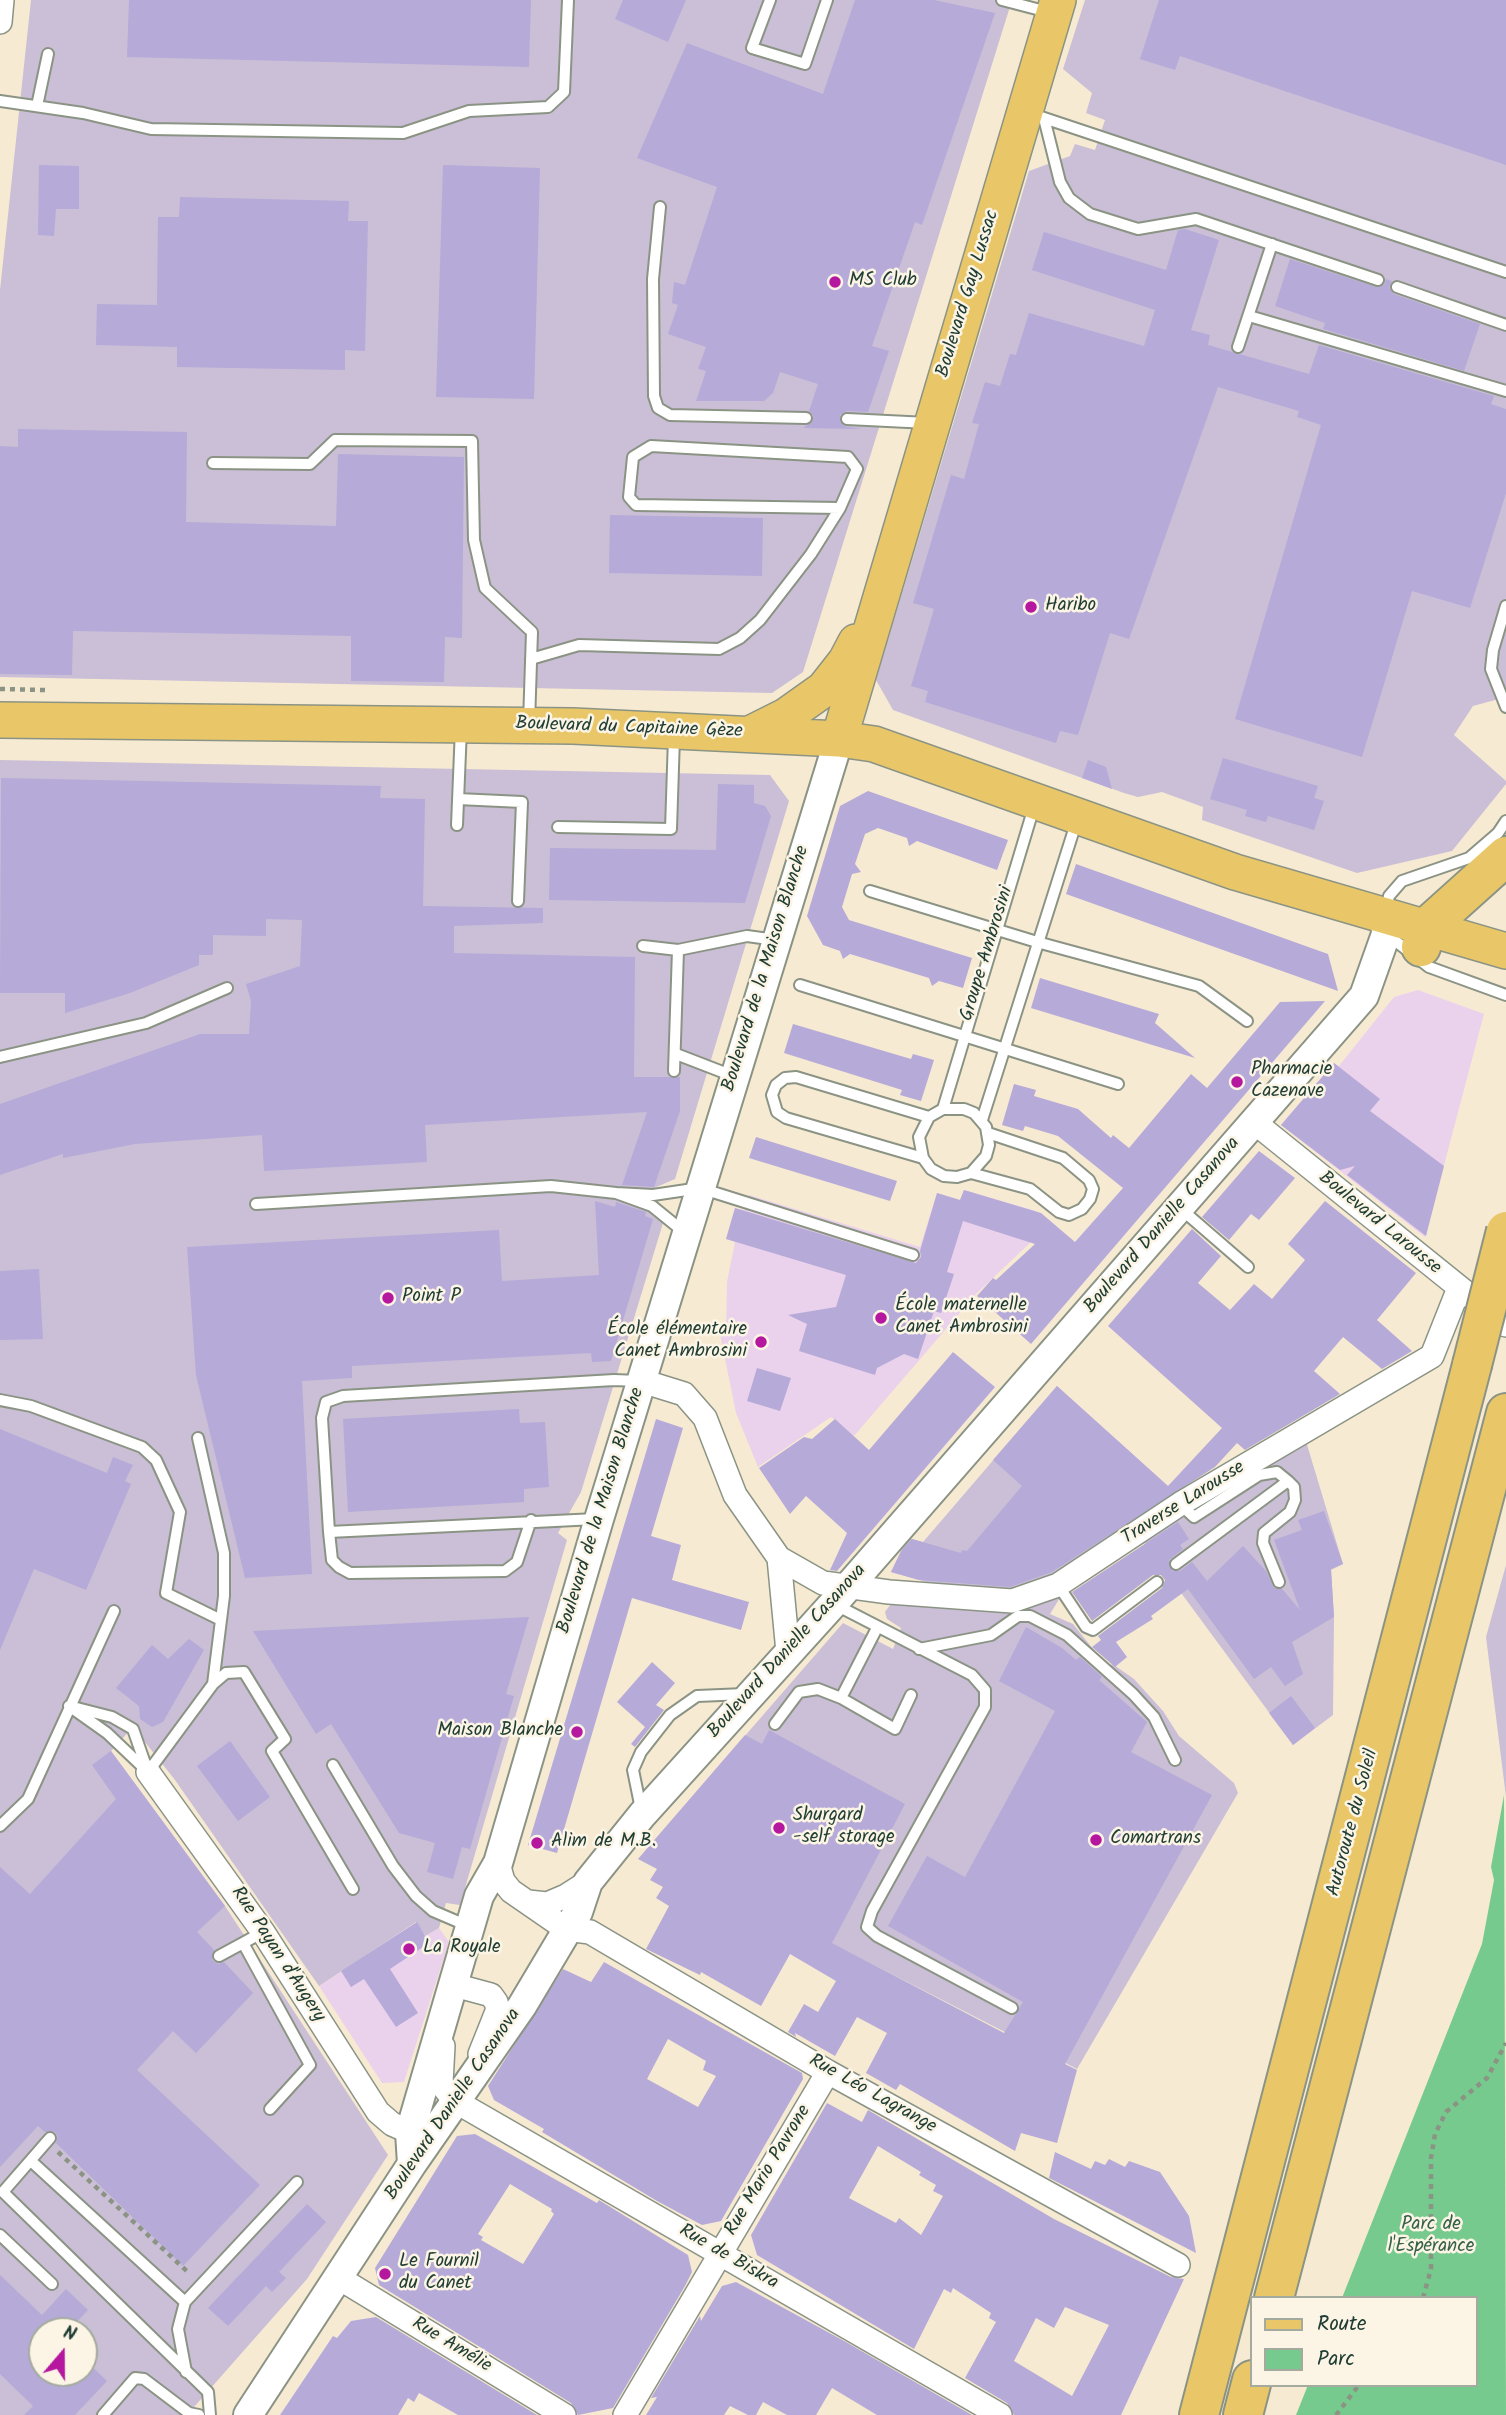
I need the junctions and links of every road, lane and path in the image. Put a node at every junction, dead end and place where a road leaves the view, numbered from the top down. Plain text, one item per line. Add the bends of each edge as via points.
1 (2, 0) edge
2 (568, 0) edge
3 (770, 0) edge
4 (827, 0) edge
5 (1002, 0) edge
6 (1056, 7) edge
7 (0, 22) edge
8 (48, 54) dead end
9 (0, 101) edge
10 (37, 106) junction
11 (1035, 115) junction
12 (660, 207) dead end
13 (1272, 244) junction
14 (1506, 272) edge
15 (1378, 280) dead end
16 (1398, 287) dead end
17 (1249, 316) junction
18 (1506, 325) edge
19 (1238, 347) dead end
20 (1506, 391) edge
21 (806, 418) dead end
22 (847, 419) dead end
23 (931, 423) junction
24 (213, 463) dead end
25 (840, 508) junction
26 (883, 589) junction
27 (1506, 606) edge
28 (531, 659) junction
29 (1506, 707) edge
30 (0, 720) edge
31 (461, 725) junction
32 (529, 726) junction
33 (675, 730) junction
34 (752, 733) junction
35 (839, 738) junction
36 (458, 799) junction
37 (1036, 801) junction
38 (1078, 816) junction
39 (1506, 821) edge
40 (457, 825) dead end
41 (558, 827) dead end
42 (1506, 856) edge
43 (870, 891) dead end
44 (518, 901) dead end
45 (995, 929) junction
46 (1405, 930) junction
47 (776, 940) junction
48 (1037, 942) junction
49 (643, 946) dead end
50 (678, 950) junction
51 (1506, 951) edge
52 (1506, 975) edge
53 (800, 985) dead end
54 (227, 988) dead end
55 (1506, 995) edge
56 (1247, 1021) dead end
57 (963, 1036) junction
58 (1004, 1049) junction
59 (676, 1054) junction
60 (0, 1057) edge
61 (674, 1070) dead end
62 (734, 1076) junction
63 (1118, 1084) dead end
64 (943, 1109) junction
65 (929, 1117) junction
66 (982, 1121) junction
67 (1254, 1122) junction
68 (988, 1133) junction
69 (923, 1158) junction
70 (971, 1173) junction
71 (700, 1188) junction
72 (616, 1193) junction
73 (256, 1204) dead end
74 (1179, 1208) junction
75 (1506, 1231) edge
76 (686, 1234) junction
77 (913, 1255) dead end
78 (1248, 1267) dead end
79 (1459, 1288) junction
80 (1506, 1325) edge
81 (642, 1381) junction
82 (0, 1400) edge
83 (1506, 1413) edge
84 (198, 1438) dead end
85 (1289, 1481) junction
86 (1180, 1504) junction
87 (599, 1519) junction
88 (531, 1520) junction
89 (329, 1532) junction
90 (779, 1558) junction
91 (1176, 1564) dead end
92 (1157, 1582) dead end
93 (1279, 1582) dead end
94 (1058, 1585) junction
95 (841, 1595) junction
96 (114, 1611) dead end
97 (221, 1620) junction
98 (877, 1628) junction
99 (919, 1649) junction
100 (788, 1653) junction
101 (214, 1684) junction
102 (750, 1694) junction
103 (911, 1695) dead end
104 (841, 1698) junction
105 (69, 1706) junction
106 (775, 1724) dead end
107 (1175, 1760) dead end
108 (333, 1765) dead end
109 (148, 1772) junction
110 (642, 1815) junction
111 (0, 1826) edge
112 (498, 1863) junction
113 (587, 1882) junction
114 (353, 1889) dead end
115 (528, 1902) junction
116 (471, 1927) junction
117 (566, 1929) junction
118 (263, 1932) junction
119 (243, 1943) junction
120 (219, 1956) dead end
121 (454, 1985) junction
122 (1012, 2008) dead end
123 (445, 2015) junction
124 (1506, 2043) edge
125 (828, 2072) junction
126 (472, 2077) junction
127 (455, 2101) junction
128 (270, 2109) dead end
129 (410, 2132) junction
130 (50, 2138) dead end
131 (31, 2161) junction
132 (412, 2164) junction
133 (297, 2182) dead end
134 (1, 2194) edge
135 (0, 2235) edge
136 (719, 2253) junction
137 (1178, 2265) dead end
138 (339, 2278) junction
139 (51, 2284) dead end
140 (1275, 2296) edge
141 (1424, 2296) edge
142 (185, 2302) junction
143 (186, 2372) junction
144 (1250, 2387) edge
145 (1357, 2387) edge
146 (103, 2415) edge
147 (199, 2415) edge
148 (211, 2415) edge
149 (248, 2415) edge
150 (564, 2415) edge
151 (625, 2415) edge
152 (1000, 2415) edge
153 (1199, 2415) edge
154 (1243, 2415) edge
155 (1336, 2415) edge

1 - 7 street
2 - 10 lane via 564,92 548,107 469,111 403,133 151,129
3 - 4 lane via 752,48 805,64
5 - 6 lane
6 - 11 main road, Boulevard Gay Lussac
8 - 10 lane
9 - 10 lane
11 - 13 lane via 1060,182 1069,198 1090,214 1138,229 1196,219
11 - 14 lane
11 - 23 main road, Boulevard Gay Lussac
12 - 21 lane via 653,279 654,396 658,408 670,415
13 - 15 lane
13 - 17 lane
16 - 18 lane
17 - 19 lane
17 - 20 lane
22 - 23 lane
23 - 26 main road, Boulevard Gay Lussac
24 - 28 lane via 310,464 335,440 472,441 474,540 485,588 533,632
25 - 25 lane via 857,469 848,457 650,446 633,457 629,497 636,505
25 - 28 lane via 760,620 719,649 579,645
26 - 34 main road, Boulevard Gay Lussac via 846,661 824,689
26 - 35 main road, Boulevard Gay Lussac
27 - 29 lane via 1491,668
28 - 32 lane
30 - 31 main road, Boulevard du Capitaine Gèze
31 - 32 main road, Boulevard du Capitaine Gèze
31 - 36 lane
32 - 33 main road, Boulevard du Capitaine Gèze
33 - 34 main road, Boulevard du Capitaine Gèze
33 - 41 lane via 671,829
34 - 35 main road, Boulevard du Capitaine Gèze
35 - 37 main road, Boulevard du Capitaine Gèze via 874,744
35 - 47 street, Boulevard de la Maison Blanche
36 - 40 lane
36 - 44 lane via 522,803
37 - 38 main road, Boulevard du Capitaine Gèze
37 - 45 lane, Groupe Ambrosini
38 - 46 main road, Boulevard du Capitaine Gèze
38 - 48 lane
39 - 46 lane via 1469,858 1402,881 1389,896
42 - 46 highway
43 - 45 lane
45 - 48 lane
45 - 57 lane, Groupe Ambrosini
46 - 51 main road
46 - 52 main road
46 - 55 lane via 1429,967
46 - 67 street, Boulevard Danielle Casanova via 1364,996
47 - 50 lane via 747,936
47 - 62 street, Boulevard de la Maison Blanche
48 - 56 lane via 1199,986
48 - 58 lane
49 - 50 lane
50 - 59 lane
53 - 57 lane
54 - 60 lane via 146,1023
57 - 58 lane
57 - 64 lane, Groupe Ambrosini
58 - 63 lane
58 - 66 lane
59 - 61 lane
59 - 62 lane
62 - 71 street, Boulevard de la Maison Blanche
64 - 65 lane
64 - 66 lane via 964,1109
65 - 69 lane via 919,1137
65 - 69 lane via 796,1077 785,1078 772,1095 777,1112 786,1118
66 - 68 lane
67 - 74 street, Boulevard Danielle Casanova
67 - 79 street, Boulevard Larousse
68 - 70 lane via 986,1156
68 - 70 lane via 1063,1158 1089,1181 1093,1189 1090,1199 1069,1215 1030,1189
69 - 70 lane via 943,1176
71 - 72 lane via 653,1195
71 - 76 street, Boulevard de la Maison Blanche
71 - 77 lane
72 - 73 lane via 551,1186
72 - 76 lane via 652,1206
74 - 78 lane
74 - 95 street, Boulevard Danielle Casanova
75 - 153 highway, Autoroute du Soleil, bridge
76 - 81 street, Boulevard de la Maison Blanche
79 - 80 street, Boulevard Larousse
79 - 86 street, Traverse Larousse via 1432,1356
81 - 87 street, Boulevard de la Maison Blanche
81 - 89 lane via 343,1396 326,1402 322,1418
81 - 90 street via 684,1394 696,1405 735,1495
82 - 97 lane via 31,1406 142,1447 156,1460 180,1512 166,1592
83 - 140 highway
84 - 97 lane via 224,1553
85 - 86 lane via 1277,1472 1259,1475 1194,1517
85 - 91 lane
85 - 93 lane via 1296,1500 1290,1512 1264,1533 1263,1543
86 - 94 street, Traverse Larousse
87 - 88 lane
87 - 112 street, Boulevard de la Maison Blanche
88 - 89 lane
88 - 89 lane via 517,1562 505,1571 349,1573 332,1560
90 - 95 street, Traverse Larousse
90 - 100 street
92 - 94 lane via 1093,1630 1086,1628
94 - 95 street, Traverse Larousse via 1012,1601
95 - 98 lane
95 - 100 street, Boulevard Danielle Casanova
96 - 105 lane
97 - 101 lane
98 - 99 lane
98 - 104 lane
99 - 107 lane via 992,1635 1018,1616 1030,1616 1067,1635 1133,1694 1154,1717
99 - 122 lane via 972,1675 985,1690 985,1707 867,1927
100 - 102 street, Boulevard Danielle Casanova
101 - 109 lane
101 - 114 lane via 226,1673 244,1672 285,1739 272,1751
102 - 110 street, Boulevard Danielle Casanova
102 - 110 lane via 697,1696 670,1715 640,1752 633,1770
103 - 104 lane via 895,1729
104 - 106 lane via 818,1689 799,1692
105 - 109 lane via 107,1733
105 - 109 lane via 112,1717 134,1729
105 - 111 lane via 28,1799
108 - 116 lane via 416,1896 433,1911
109 - 118 street, Rue Payan d'Augery
110 - 113 street, Boulevard Danielle Casanova
112 - 115 street via 503,1881
112 - 116 street, Boulevard de la Maison Blanche via 479,1896
113 - 115 street via 547,1903
113 - 117 street, Boulevard Danielle Casanova via 578,1912
115 - 117 street
116 - 121 street, Boulevard de la Maison Blanche
117 - 125 street, Rue Léo Lagrange via 590,1931
117 - 126 street, Boulevard Danielle Casanova via 522,2006
118 - 119 lane
118 - 129 street, Rue Payan d'Augery via 379,2112
119 - 120 lane
119 - 128 lane via 310,2065
121 - 123 street, Boulevard de la Maison Blanche
121 - 126 street via 491,1996 498,2009
123 - 127 street via 441,2084
123 - 129 street, Boulevard de la Maison Blanche
124 - 141 path via 1487,2078 1446,2112 1435,2134 1431,2269
125 - 136 street, Rue Mario Pavrone
125 - 137 street, Rue Léo Lagrange
126 - 127 street, Boulevard Danielle Casanova
127 - 132 street, Boulevard Danielle Casanova
127 - 136 street, Rue de Biskra
129 - 132 street, Boulevard de la Maison Blanche
130 - 131 lane
131 - 134 lane
131 - 142 lane
132 - 138 street, Boulevard Danielle Casanova
133 - 142 lane
134 - 143 lane
135 - 139 lane
136 - 151 street, Rue Mario Pavrone
136 - 152 street, Rue de Biskra
138 - 149 street, Boulevard Danielle Casanova
138 - 150 street, Rue Amélie
142 - 143 lane via 178,2329
143 - 148 lane via 208,2392
144 - 154 highway
145 - 155 path
146 - 147 lane via 135,2378 144,2379 189,2413

